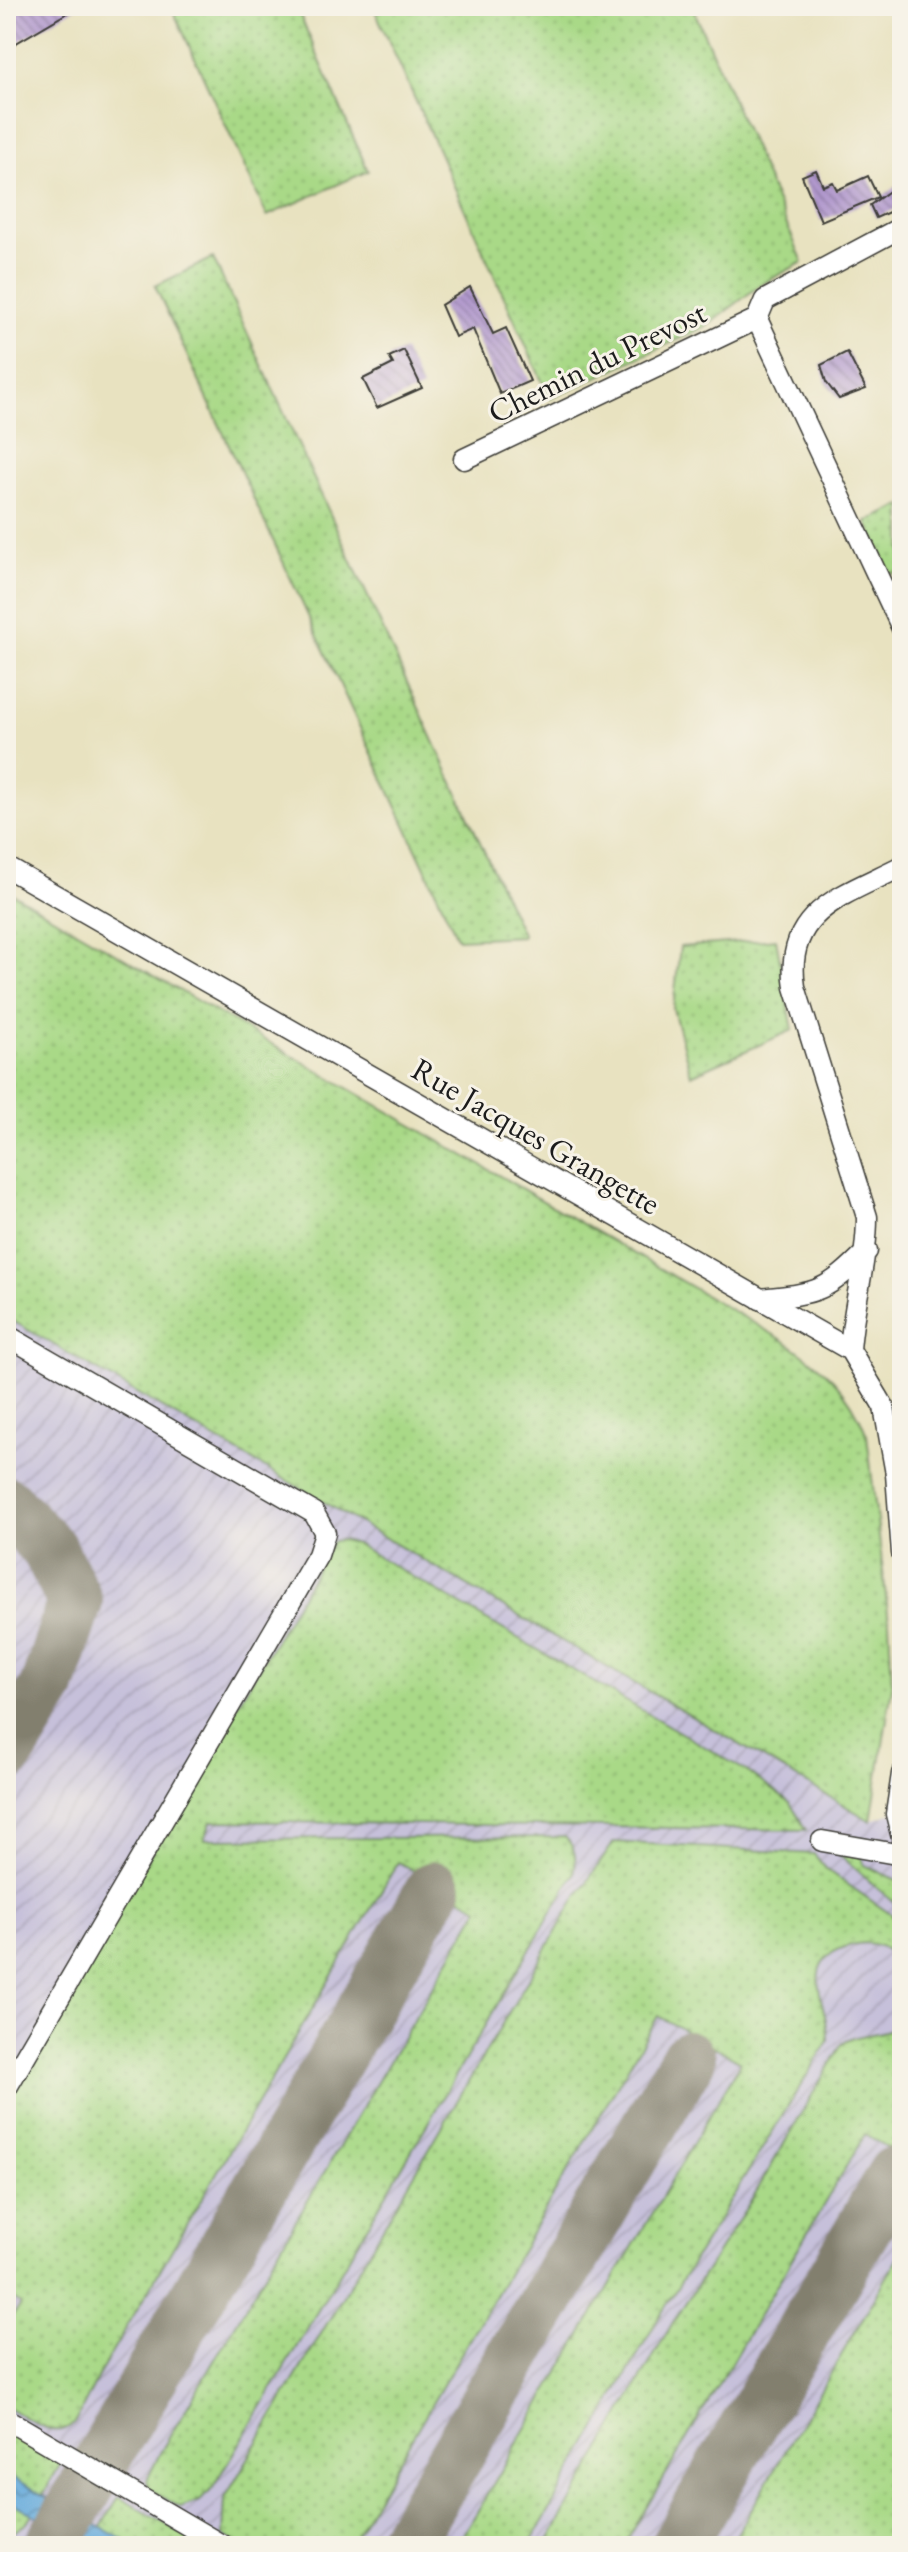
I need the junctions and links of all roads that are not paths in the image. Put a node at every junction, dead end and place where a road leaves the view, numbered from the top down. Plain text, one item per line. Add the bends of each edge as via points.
1 (902, 227) edge
2 (757, 319) junction
3 (464, 459) dead end
4 (902, 628) edge
5 (902, 866) edge
6 (6, 867) edge
7 (867, 1251) junction
8 (760, 1299) junction
9 (6, 1335) edge
10 (850, 1350) junction
11 (899, 1474) edge
12 (902, 1553) edge
13 (902, 1774) edge
14 (902, 1838) edge
15 (822, 1841) dead end
16 (902, 1855) edge
17 (6, 2089) edge
18 (6, 2419) edge
19 (223, 2546) edge

1 - 2 street, Chemin du Prevost via 765,300
2 - 3 street, Chemin du Prevost
2 - 4 street, Chemin du Prevost
5 - 7 street via 808,920 798,936 792,967 867,1217
6 - 8 street, Rue Jacques Grangette
7 - 8 street via 828,1288
7 - 10 street
8 - 10 street, Rue Jacques Grangette
9 - 17 street via 314,1513 325,1533 318,1555
10 - 11 street, Rue Jacques Grangette via 884,1407
11 - 12 street, Rue Jacques Grangette
13 - 14 street via 896,1814
15 - 16 street
18 - 19 street

